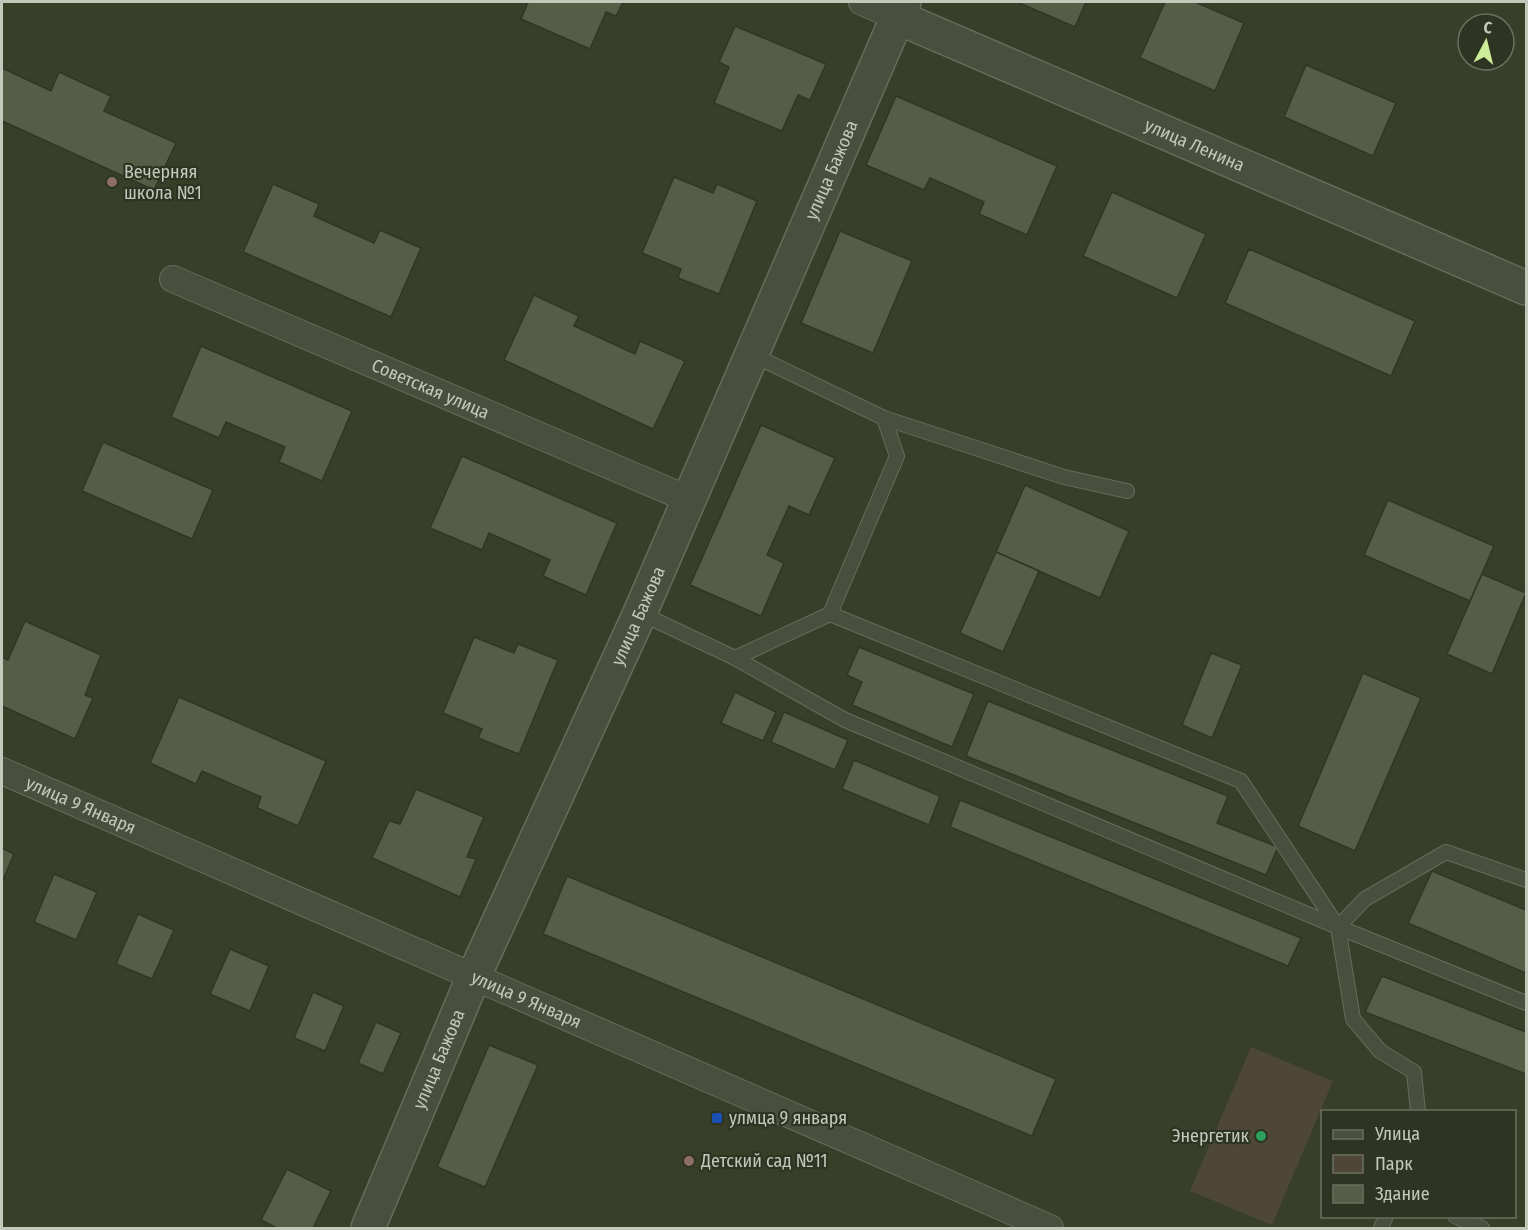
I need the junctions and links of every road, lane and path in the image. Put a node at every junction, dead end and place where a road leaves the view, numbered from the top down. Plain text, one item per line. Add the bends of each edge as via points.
1 (862, 2) edge
2 (901, 9) edge
3 (173, 279) dead end
4 (1527, 288) edge
5 (753, 356) junction
6 (884, 418) junction
7 (1127, 491) dead end
8 (688, 499) junction
9 (640, 613) junction
10 (830, 614) junction
11 (735, 658) junction
12 (2, 771) edge
13 (1527, 880) edge
14 (1338, 927) junction
15 (473, 978) junction
16 (1527, 1003) edge
17 (1418, 1110) edge
18 (1460, 1218) edge
19 (368, 1228) edge
20 (1050, 1228) edge
21 (1482, 1228) edge

1 - 2 street, улица Ленина
2 - 4 street, улица Ленина
2 - 5 street, улица Бажова
3 - 8 street, Советская улица
5 - 6 lane
5 - 8 street, улица Бажова
6 - 7 lane via 1064,477
6 - 10 lane via 897,456
8 - 9 street, улица Бажова
9 - 11 lane
9 - 15 street, улица Бажова
10 - 11 lane
10 - 14 lane via 1241,782
11 - 14 lane via 845,720
12 - 15 street, улица 9 Января
13 - 14 lane via 1446,852 1365,899
14 - 16 lane
14 - 17 lane via 1353,1018 1380,1051 1414,1072
15 - 19 street, улица Бажова
15 - 20 street, улица 9 Января
18 - 21 lane

